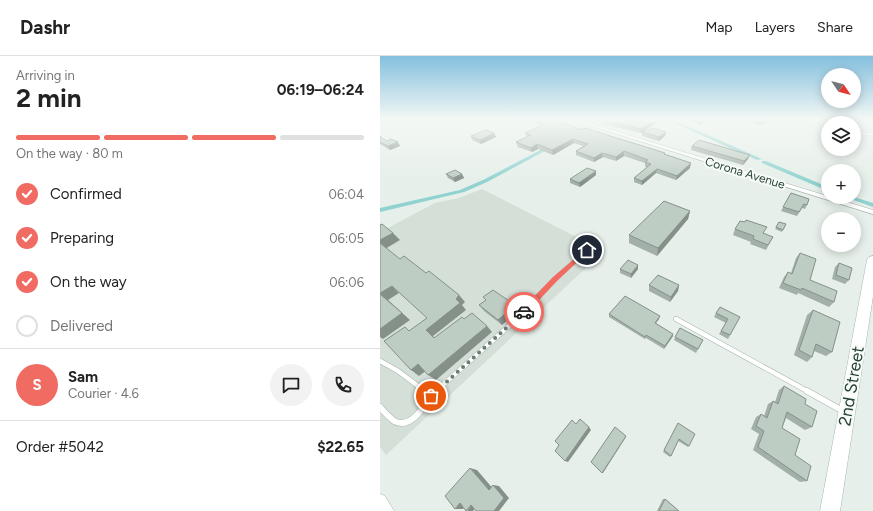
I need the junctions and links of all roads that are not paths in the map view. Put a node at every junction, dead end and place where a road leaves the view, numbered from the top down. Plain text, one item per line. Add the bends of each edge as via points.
1 (388, 140) edge
2 (640, 140) edge
3 (391, 142) edge
4 (873, 212) edge
5 (587, 250) dead end
6 (873, 260) edge
7 (676, 320) dead end
8 (380, 361) edge
9 (431, 396) junction
10 (380, 407) edge
11 (846, 413) junction
12 (380, 501) edge
13 (387, 511) edge
14 (830, 511) edge

1 - 3 lane
2 - 4 street, Corona Avenue
5 - 9 lane via 555,279 519,318
6 - 11 street, 2nd Street
7 - 11 lane
8 - 9 lane
9 - 10 lane via 417,415 402,423 395,422
11 - 14 street, 2nd Street
12 - 13 street

